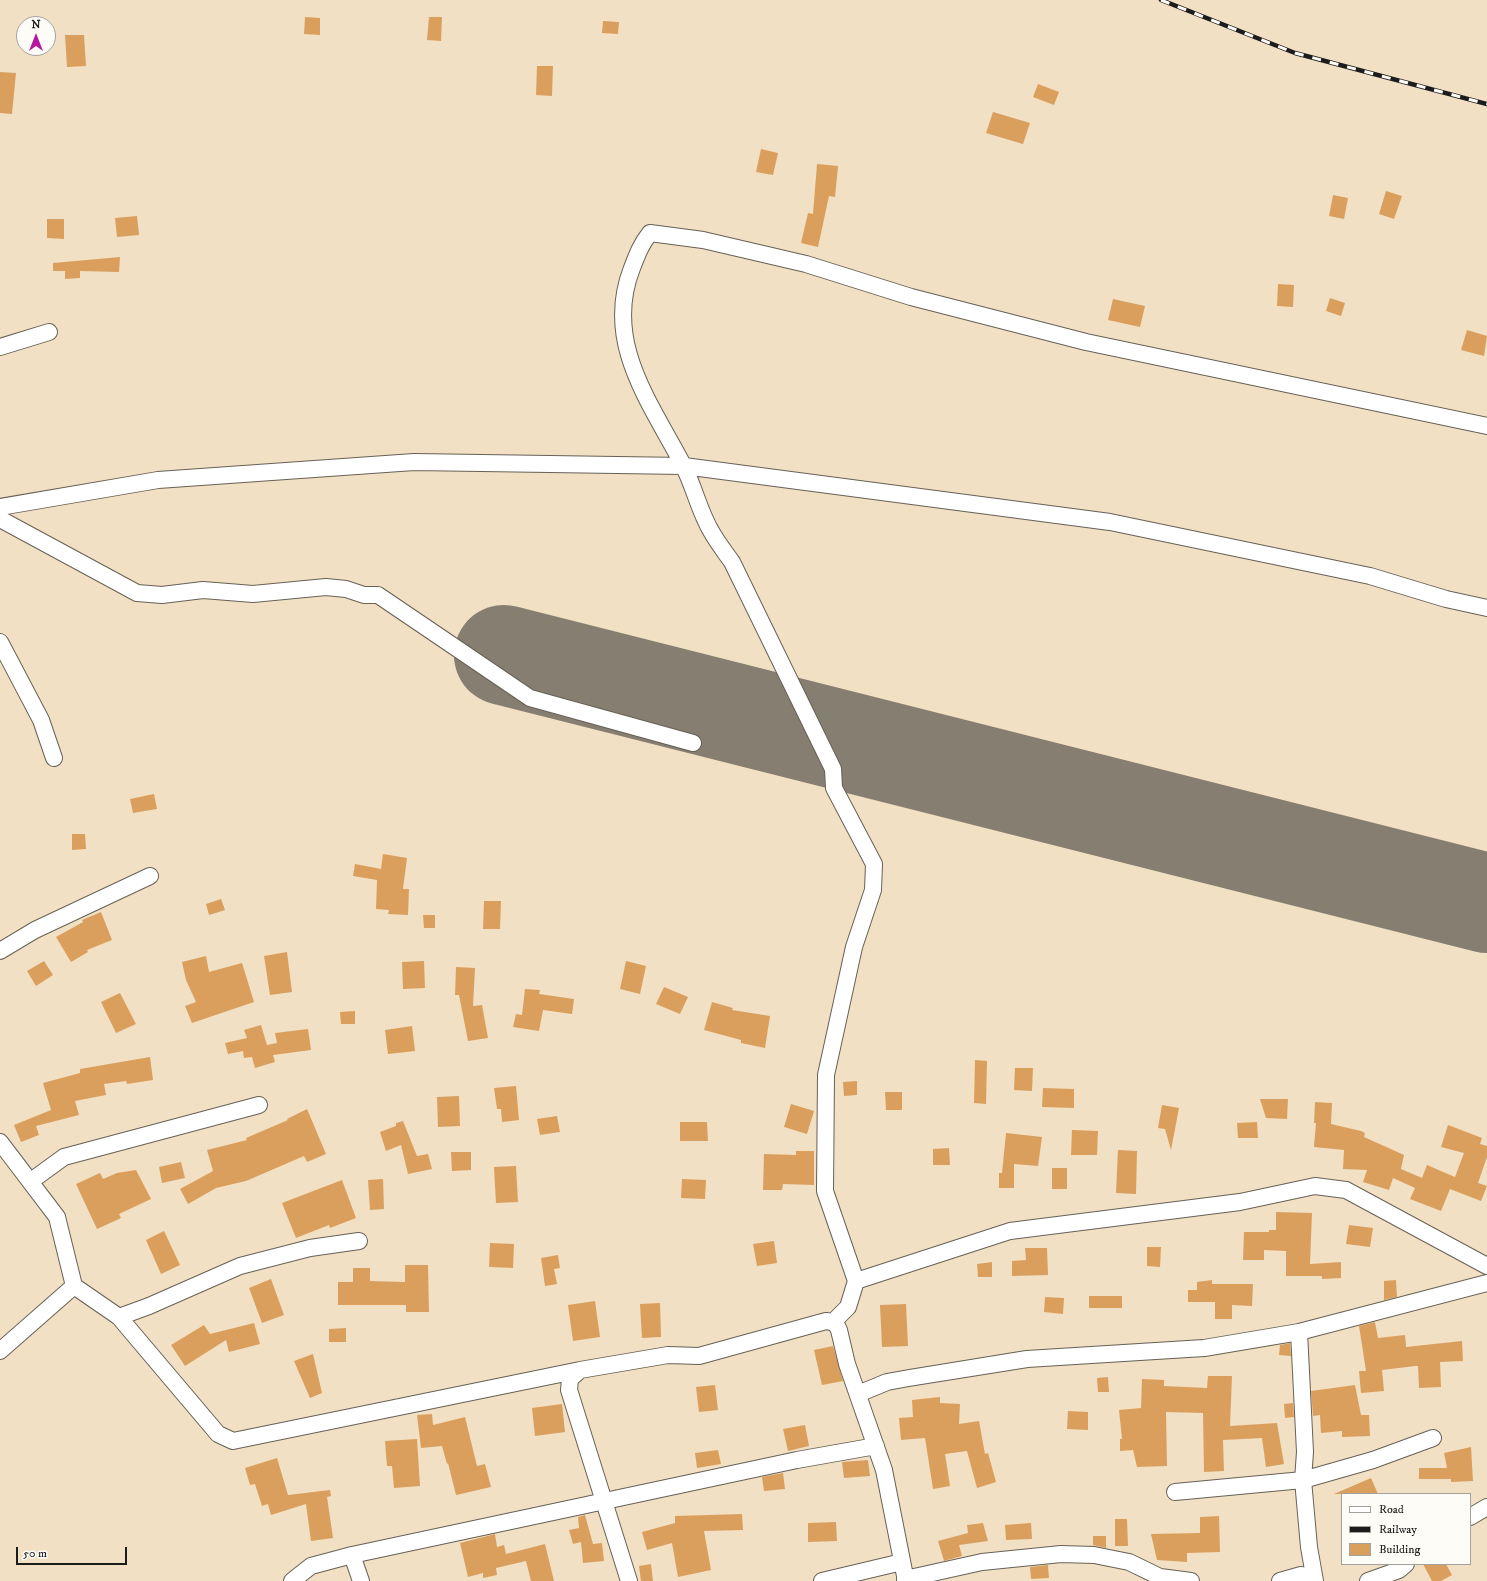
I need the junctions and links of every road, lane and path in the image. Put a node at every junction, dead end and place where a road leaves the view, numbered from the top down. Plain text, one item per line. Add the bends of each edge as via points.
1 (49, 332) dead end
2 (0, 347) edge
3 (1487, 426) edge
4 (684, 466) junction
5 (0, 507) edge
6 (0, 519) edge
7 (1487, 608) edge
8 (0, 642) edge
9 (693, 743) dead end
10 (54, 758) dead end
11 (150, 876) dead end
12 (0, 951) edge
13 (259, 1105) dead end
14 (0, 1142) edge
15 (31, 1181) junction
16 (359, 1241) dead end
17 (1487, 1266) edge
18 (856, 1281) junction
19 (1487, 1283) edge
20 (74, 1286) junction
21 (119, 1317) junction
22 (833, 1322) junction
23 (1299, 1332) junction
24 (0, 1351) edge
25 (580, 1370) junction
26 (858, 1394) junction
27 (1432, 1438) dead end
28 (876, 1446) junction
29 (1303, 1480) junction
30 (1175, 1492) dead end
31 (605, 1502) junction
32 (1487, 1507) edge
33 (1471, 1516) edge
34 (352, 1554) junction
35 (902, 1562) junction
36 (1405, 1565) edge
37 (906, 1580) edge
38 (1315, 1580) edge
39 (292, 1581) edge
40 (361, 1581) edge
41 (629, 1581) edge
42 (822, 1581) edge
43 (1191, 1581) edge
44 (1280, 1581) edge
45 (1368, 1581) edge

1 - 2 street
3 - 4 street via 1086,342 911,297 806,264 703,240 650,233 642,242 628,278 622,313 627,351 638,383
4 - 5 street via 414,462 158,480
4 - 7 street via 1110,522 1370,576 1446,599
4 - 18 street via 711,531 732,562 833,769 834,788 874,864 873,890 854,947 826,1075 825,1191
6 - 9 street via 137,593 162,595 203,590 253,594 326,587 346,589 364,595 378,595 530,698
8 - 10 street via 41,720
11 - 12 street via 35,930
13 - 15 street via 64,1157
14 - 15 street
15 - 20 street via 57,1218
16 - 21 street via 310,1248 240,1266
17 - 18 street via 1346,1190 1315,1186 1240,1202 1010,1231
18 - 22 street via 848,1307
19 - 23 street
20 - 21 street
20 - 24 street
21 - 25 street via 218,1434 233,1441
22 - 25 street via 699,1356 668,1355
22 - 26 street via 839,1330 847,1364
23 - 26 street via 1204,1348 1027,1359 887,1382
23 - 29 street via 1305,1452
25 - 31 street via 570,1379 569,1390
26 - 28 street
27 - 29 street via 1373,1460
28 - 31 street via 797,1460
28 - 35 street via 889,1489
29 - 30 street
29 - 38 street via 1309,1547
31 - 34 street
31 - 41 street
32 - 33 street
34 - 39 street via 311,1566
34 - 40 street
35 - 37 street
35 - 42 street
36 - 45 street via 1399,1570
37 - 43 street via 982,1562 1061,1554 1094,1554 1129,1562 1160,1577
38 - 44 street via 1301,1575

